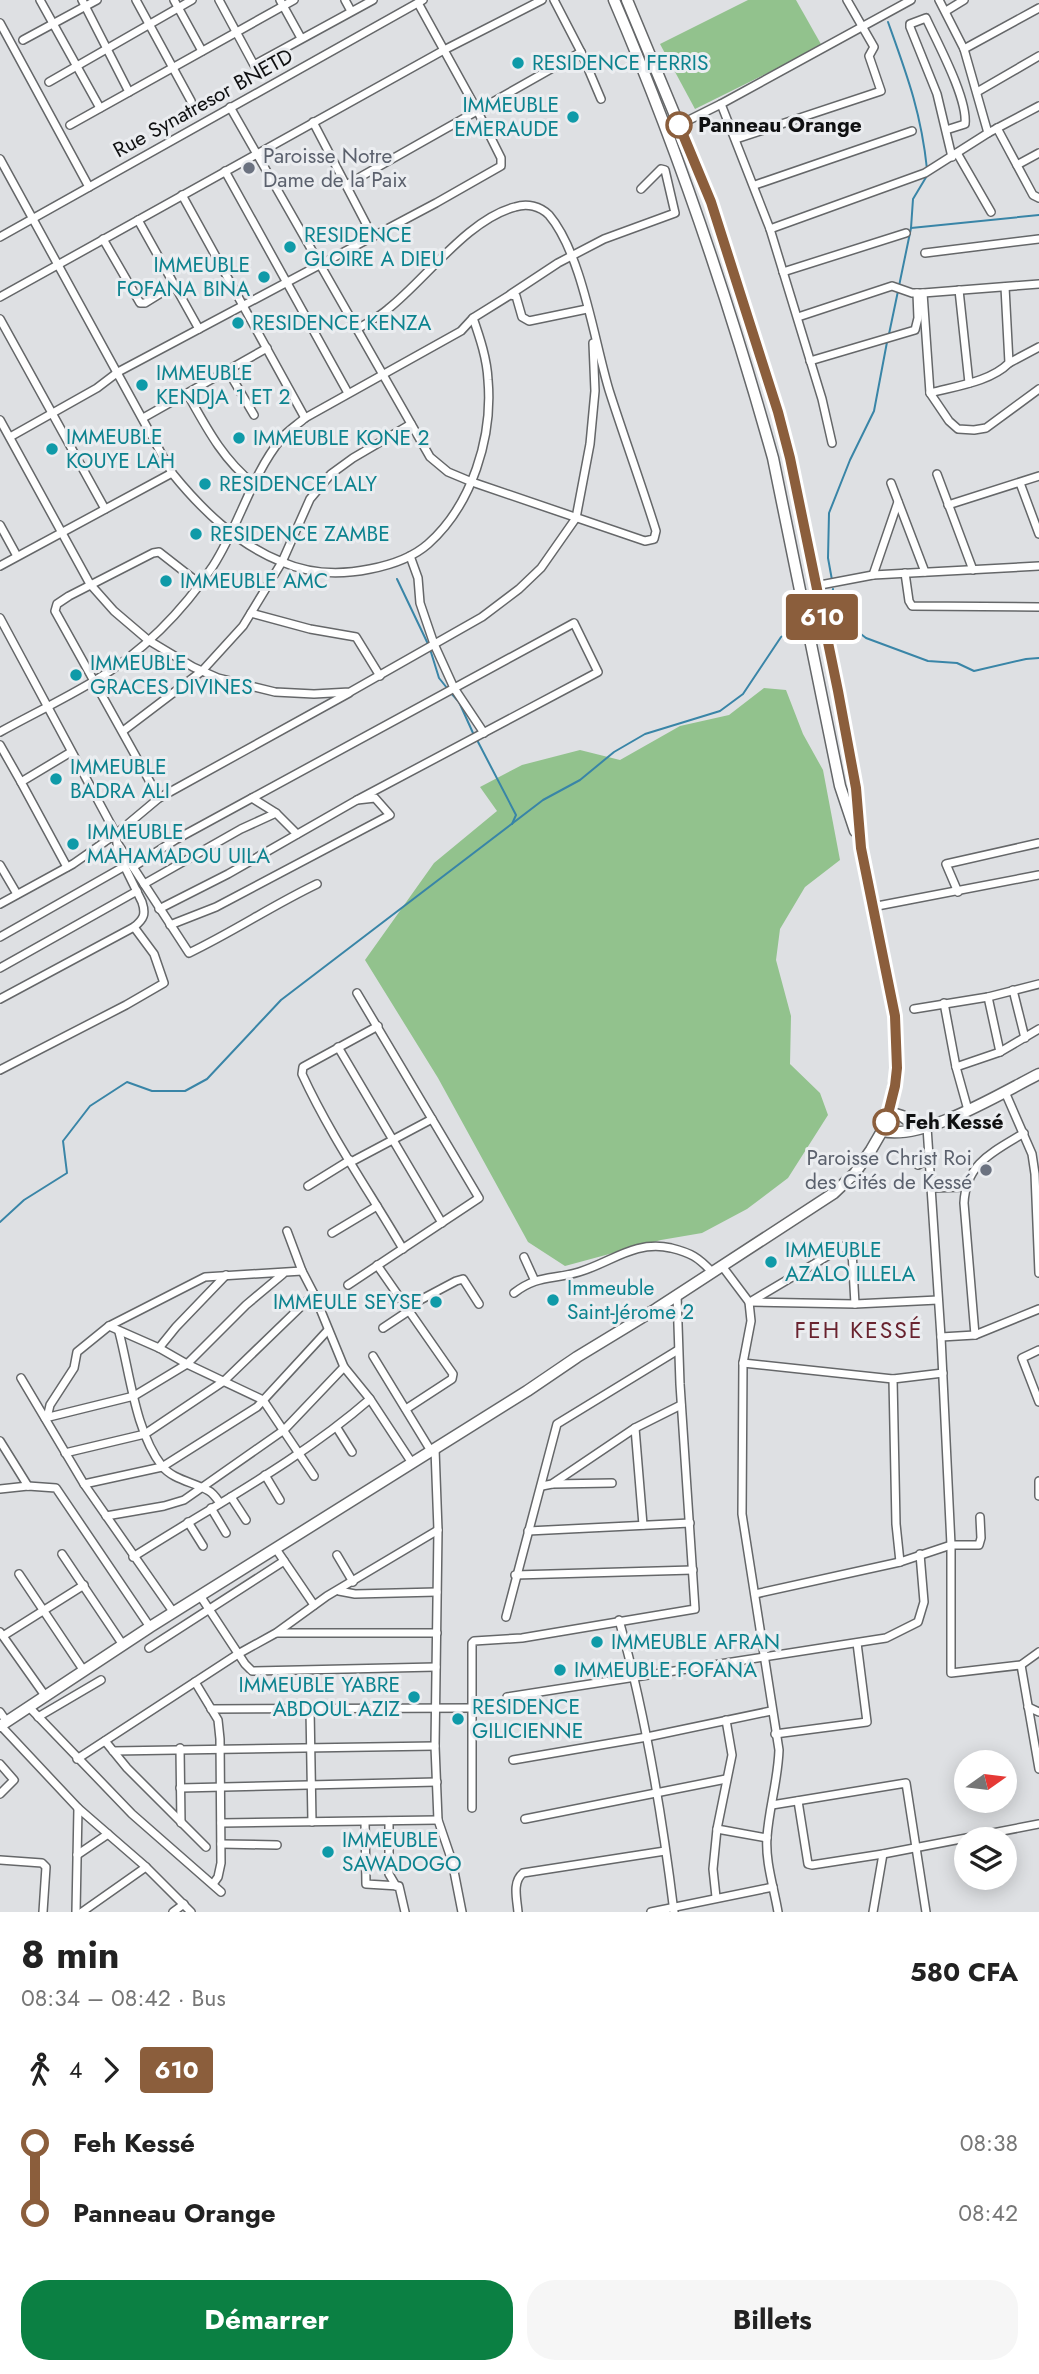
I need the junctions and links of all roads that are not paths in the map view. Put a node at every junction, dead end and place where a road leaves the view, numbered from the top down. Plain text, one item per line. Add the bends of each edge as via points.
1 (40, 0) edge
2 (97, 0) edge
3 (136, 0) edge
4 (174, 0) edge
5 (192, 0) edge
6 (219, 0) edge
7 (294, 0) edge
8 (345, 0) edge
9 (373, 0) edge
10 (542, 0) edge
11 (554, 0) edge
12 (614, 0) edge
13 (627, 0) edge
14 (847, 0) edge
15 (911, 0) edge
16 (939, 0) edge
17 (964, 0) edge
18 (416, 2) edge
19 (84, 3) edge
20 (281, 3) edge
21 (178, 8) junction
22 (1039, 8) edge
23 (351, 11) junction
24 (946, 11) junction
25 (0, 23) edge
26 (53, 24) junction
27 (149, 24) junction
28 (863, 25) junction
29 (235, 32) junction
30 (301, 38) junction
31 (8, 39) junction
32 (23, 40) dead end
33 (0, 44) edge
34 (107, 49) junction
35 (964, 49) junction
36 (444, 50) junction
37 (202, 51) junction
38 (581, 52) junction
39 (1039, 56) edge
40 (76, 66) junction
41 (172, 68) junction
42 (49, 82) dead end
43 (129, 92) junction
44 (977, 92) junction
45 (601, 99) dead end
46 (191, 101) dead end
47 (721, 104) junction
48 (1039, 106) edge
49 (230, 107) junction
50 (100, 108) junction
51 (477, 110) junction
52 (313, 122) junction
53 (70, 125) dead end
54 (679, 125) junction
55 (997, 128) junction
56 (912, 131) dead end
57 (946, 131) junction
58 (988, 133) junction
59 (736, 139) junction
60 (1039, 153) edge
61 (257, 154) junction
62 (955, 155) junction
63 (0, 159) edge
64 (1017, 165) junction
65 (225, 172) junction
66 (346, 185) junction
67 (754, 185) junction
68 (89, 187) junction
69 (641, 189) dead end
70 (182, 195) junction
71 (1039, 198) edge
72 (991, 212) dead end
73 (33, 219) junction
74 (138, 220) junction
75 (770, 229) junction
76 (906, 233) dead end
77 (0, 237) edge
78 (373, 237) junction
79 (103, 239) junction
80 (1039, 239) edge
81 (925, 253) dead end
82 (571, 256) junction
83 (58, 264) junction
84 (320, 264) junction
85 (783, 272) junction
86 (287, 283) junction
87 (1039, 284) edge
88 (174, 285) junction
89 (1004, 287) junction
90 (959, 290) junction
91 (918, 293) junction
92 (510, 295) junction
93 (0, 297) edge
94 (244, 307) junction
95 (587, 309) junction
96 (799, 317) junction
97 (473, 318) junction
98 (0, 319) edge
99 (199, 329) junction
100 (357, 329) junction
101 (592, 330) junction
102 (1039, 347) edge
103 (267, 348) junction
104 (810, 361) junction
105 (1009, 363) junction
106 (228, 371) junction
107 (118, 372) junction
108 (382, 373) junction
109 (969, 383) junction
110 (1039, 389) edge
111 (187, 393) junction
112 (348, 393) junction
113 (930, 393) junction
114 (52, 414) junction
115 (254, 415) dead end
116 (142, 418) junction
117 (305, 418) junction
118 (0, 420) edge
119 (411, 424) junction
120 (10, 437) junction
121 (832, 443) dead end
122 (172, 473) junction
123 (937, 474) dead end
124 (1039, 476) edge
125 (472, 482) junction
126 (891, 483) dead end
127 (1020, 483) junction
128 (254, 484) junction
129 (898, 502) junction
130 (948, 505) junction
131 (105, 509) junction
132 (576, 518) junction
133 (0, 525) edge
134 (61, 533) junction
135 (232, 534) junction
136 (1039, 534) edge
137 (17, 556) junction
138 (410, 556) junction
139 (282, 562) junction
140 (0, 566) edge
141 (1039, 566) edge
142 (973, 570) junction
143 (925, 572) junction
144 (905, 573) junction
145 (873, 575) junction
146 (90, 584) junction
147 (200, 584) junction
148 (815, 586) junction
149 (1039, 607) edge
150 (251, 613) junction
151 (0, 618) edge
152 (148, 640) junction
153 (433, 644) junction
154 (202, 671) junction
155 (380, 676) junction
156 (95, 681) junction
157 (454, 688) junction
158 (350, 692) junction
159 (46, 707) junction
160 (123, 731) junction
161 (0, 732) edge
162 (484, 733) junction
163 (0, 745) edge
164 (71, 752) junction
165 (21, 782) junction
166 (159, 798) junction
167 (252, 798) junction
168 (356, 800) junction
169 (276, 813) junction
170 (298, 834) junction
171 (117, 839) junction
172 (1039, 843) edge
173 (861, 848) junction
174 (0, 865) edge
175 (67, 867) junction
176 (129, 867) junction
177 (1039, 875) edge
178 (144, 884) junction
179 (317, 884) dead end
180 (137, 891) junction
181 (958, 892) junction
182 (17, 894) junction
183 (0, 904) edge
184 (872, 907) junction
185 (159, 909) junction
186 (170, 925) junction
187 (134, 927) junction
188 (0, 937) edge
189 (0, 968) edge
190 (1039, 984) edge
191 (1013, 990) junction
192 (357, 993) dead end
193 (988, 997) junction
194 (0, 999) edge
195 (944, 1003) junction
196 (914, 1009) dead end
197 (379, 1026) junction
198 (1039, 1029) edge
199 (1025, 1038) junction
200 (338, 1047) junction
201 (1000, 1052) junction
202 (956, 1067) junction
203 (0, 1070) edge
204 (1039, 1074) edge
205 (1004, 1092) junction
206 (968, 1110) junction
207 (889, 1112) junction
208 (432, 1119) junction
209 (922, 1127) junction
210 (883, 1131) junction
211 (1024, 1133) junction
212 (392, 1140) junction
213 (929, 1159) junction
214 (351, 1161) junction
215 (918, 1165) dead end
216 (308, 1186) dead end
217 (929, 1186) junction
218 (965, 1187) junction
219 (377, 1206) junction
220 (442, 1223) junction
221 (287, 1231) dead end
222 (332, 1233) dead end
223 (403, 1249) junction
224 (524, 1257) dead end
225 (377, 1265) junction
226 (717, 1269) junction
227 (302, 1271) junction
228 (284, 1273) junction
229 (1039, 1273) edge
230 (227, 1275) junction
231 (534, 1279) junction
232 (348, 1285) dead end
233 (514, 1293) dead end
234 (314, 1294) junction
235 (677, 1294) junction
236 (938, 1300) junction
237 (749, 1302) junction
238 (479, 1304) dead end
239 (855, 1304) junction
240 (408, 1308) junction
241 (1039, 1309) edge
242 (108, 1326) junction
243 (383, 1328) dead end
244 (328, 1331) junction
245 (119, 1332) junction
246 (975, 1335) junction
247 (942, 1337) junction
248 (159, 1348) junction
249 (678, 1350) junction
250 (1039, 1350) edge
251 (373, 1356) dead end
252 (743, 1363) junction
253 (187, 1364) junction
254 (344, 1367) junction
255 (943, 1373) junction
256 (20, 1378) dead end
257 (894, 1379) junction
258 (225, 1381) junction
259 (134, 1396) junction
260 (370, 1399) junction
261 (263, 1400) junction
262 (1039, 1402) edge
263 (681, 1405) junction
264 (406, 1409) junction
265 (46, 1418) junction
266 (337, 1428) junction
267 (635, 1428) junction
268 (284, 1430) junction
269 (145, 1434) junction
270 (0, 1441) edge
271 (433, 1450) junction
272 (65, 1452) junction
273 (299, 1452) junction
274 (352, 1452) dead end
275 (412, 1462) junction
276 (162, 1467) junction
277 (265, 1475) junction
278 (314, 1476) dead end
279 (1039, 1480) edge
280 (84, 1483) junction
281 (612, 1483) dead end
282 (552, 1484) junction
283 (28, 1486) junction
284 (542, 1486) junction
285 (200, 1488) junction
286 (0, 1489) edge
287 (1039, 1496) edge
288 (231, 1497) junction
289 (280, 1500) dead end
290 (220, 1503) junction
291 (211, 1508) junction
292 (106, 1516) junction
293 (980, 1517) dead end
294 (246, 1520) dead end
295 (188, 1522) junction
296 (690, 1523) junction
297 (643, 1525) junction
298 (438, 1530) junction
299 (528, 1531) junction
300 (226, 1533) dead end
301 (951, 1545) junction
302 (203, 1546) dead end
303 (276, 1549) junction
304 (62, 1553) dead end
305 (920, 1554) junction
306 (337, 1555) dead end
307 (133, 1557) junction
308 (284, 1560) junction
309 (900, 1562) junction
310 (693, 1570) junction
311 (19, 1574) dead end
312 (515, 1575) junction
313 (353, 1582) junction
314 (84, 1585) junction
315 (339, 1591) junction
316 (437, 1592) junction
317 (755, 1594) junction
318 (201, 1597) junction
319 (314, 1605) junction
320 (43, 1610) junction
321 (209, 1610) junction
322 (174, 1613) junction
323 (506, 1617) dead end
324 (619, 1620) junction
325 (150, 1627) junction
326 (276, 1633) junction
327 (437, 1633) junction
328 (2, 1634) edge
329 (857, 1643) junction
330 (123, 1645) junction
331 (149, 1648) dead end
332 (1039, 1652) edge
333 (238, 1654) junction
334 (765, 1657) junction
335 (1021, 1665) junction
336 (436, 1667) junction
337 (85, 1671) junction
338 (635, 1677) junction
339 (100, 1680) dead end
340 (195, 1682) junction
341 (46, 1697) junction
342 (507, 1697) dead end
343 (29, 1707) junction
344 (436, 1707) junction
345 (1028, 1707) junction
346 (473, 1708) junction
347 (211, 1709) junction
348 (310, 1709) junction
349 (771, 1711) junction
350 (0, 1712) edge
351 (1039, 1712) edge
352 (38, 1717) junction
353 (726, 1720) junction
354 (3, 1725) edge
355 (775, 1734) junction
356 (647, 1737) junction
357 (105, 1741) junction
358 (435, 1746) junction
359 (312, 1747) junction
360 (180, 1748) junction
361 (219, 1749) junction
362 (113, 1751) junction
363 (77, 1759) junction
364 (513, 1759) dead end
365 (0, 1763) edge
366 (1039, 1769) edge
367 (726, 1779) junction
368 (437, 1782) junction
369 (311, 1785) junction
370 (219, 1786) junction
371 (180, 1788) junction
372 (657, 1793) junction
373 (0, 1794) edge
374 (797, 1801) junction
375 (772, 1805) junction
376 (78, 1808) junction
377 (472, 1808) dead end
378 (525, 1819) dead end
379 (438, 1820) junction
380 (389, 1821) junction
381 (312, 1822) junction
382 (365, 1822) junction
383 (181, 1823) junction
384 (221, 1823) junction
385 (1039, 1824) edge
386 (717, 1829) junction
387 (108, 1834) junction
388 (767, 1838) junction
389 (221, 1844) junction
390 (277, 1845) dead end
391 (917, 1846) junction
392 (206, 1847) dead end
393 (665, 1851) junction
394 (883, 1854) junction
395 (77, 1855) junction
396 (0, 1860) edge
397 (146, 1867) junction
398 (213, 1884) junction
399 (396, 1885) junction
400 (773, 1887) junction
401 (221, 1892) dead end
402 (716, 1898) junction
403 (184, 1904) junction
404 (674, 1910) edge
405 (43, 1912) edge
406 (76, 1912) edge
407 (82, 1912) edge
408 (173, 1912) edge
409 (191, 1912) edge
410 (405, 1912) edge
411 (462, 1912) edge
412 (518, 1912) edge
413 (651, 1912) edge
414 (778, 1912) edge
415 (873, 1912) edge
416 (926, 1912) edge

1 - 26 street
2 - 19 street
3 - 27 street
4 - 21 street
5 - 21 street
6 - 29 street
7 - 20 street
8 - 23 street
9 - 23 street
10 - 36 street
11 - 38 street
12 - 173 main road via 697,210 759,406 840,786
13 - 54 main road
14 - 28 street
15 - 28 street
16 - 24 street
17 - 24 street
18 - 36 street
18 - 49 street, Rue Synatresor BNETD
19 - 26 street
19 - 34 street
20 - 29 street
20 - 30 street
21 - 27 street
21 - 37 street
22 - 35 street
23 - 30 street
24 - 35 street
25 - 31 street
26 - 32 street
26 - 40 street
27 - 34 street
27 - 41 street
28 - 47 street
28 - 59 street via 874,47 869,56 881,91
29 - 30 street via 254,65
29 - 37 street
31 - 33 street
31 - 68 street
34 - 40 street
34 - 43 street
35 - 44 street
36 - 51 street
36 - 52 street
37 - 41 street
38 - 45 street
38 - 51 street
39 - 44 street
40 - 42 street
40 - 50 street
41 - 43 street
41 - 46 street
43 - 50 street
44 - 58 street
47 - 54 street
47 - 59 street
48 - 55 street
49 - 61 street
49 - 68 street, Rue Synatresor BNETD
50 - 53 street
51 - 66 street
51 - 78 street via 501,166
52 - 61 street
52 - 66 street
54 - 148 main road via 711,202 778,412
55 - 58 street
55 - 64 street
56 - 67 street
57 - 57 street via 937,94 910,27 924,17 952,74 965,116 965,124
57 - 62 street
58 - 62 street
59 - 67 street
60 - 64 street
61 - 65 street
61 - 84 street
62 - 72 street
62 - 75 street via 925,173
63 - 73 street
64 - 71 street
65 - 70 street
65 - 86 street
66 - 78 street
67 - 75 street
68 - 73 street, Rue Synatresor BNETD
69 - 82 street via 665,170 675,213
70 - 74 street
70 - 94 street
73 - 77 street, Rue Synatresor BNETD
73 - 83 street
74 - 79 street
74 - 88 street
75 - 85 street
76 - 85 street
78 - 84 street
79 - 83 street
79 - 88 street via 140,303
80 - 81 street
82 - 92 street
82 - 95 street
82 - 100 street via 547,213 531,205 498,212 465,236 388,310
83 - 93 street
83 - 107 street
84 - 86 street
84 - 100 street
85 - 96 street
86 - 94 street
86 - 112 street
87 - 89 street
88 - 99 street
89 - 90 street
89 - 105 street
90 - 91 street
90 - 109 street
91 - 96 street via 892,286
91 - 104 street via 915,330
91 - 113 street
92 - 95 street via 516,296 522,317 529,321
92 - 97 street
94 - 99 street
94 - 103 street
95 - 101 street
96 - 104 street
97 - 108 street via 461,331
97 - 125 street via 488,380 486,426
98 - 114 street
99 - 107 street
100 - 108 street
101 - 132 street via 595,391
101 - 132 street via 656,531 653,539 645,541
102 - 105 street
103 - 106 street
103 - 117 street
104 - 121 street
105 - 109 street
106 - 111 street
106 - 115 street
107 - 114 street
107 - 116 street
108 - 112 street
108 - 119 street
109 - 113 street
110 - 113 street via 986,428 974,430 958,429
111 - 116 street
111 - 128 street via 223,454
112 - 117 street
114 - 120 street
114 - 131 street
116 - 122 street
117 - 128 street via 283,436
118 - 120 street
119 - 125 street via 430,457 448,472
119 - 139 street via 331,474 310,499
120 - 134 street
122 - 131 street
122 - 135 street
123 - 130 street
124 - 127 street
125 - 132 street
125 - 138 street via 452,516 428,544
126 - 129 street
127 - 130 street
127 - 136 street
128 - 135 street
129 - 143 street
129 - 145 street
130 - 142 street
131 - 134 street
132 - 153 street via 541,568 519,589 482,617
133 - 137 street
134 - 137 street
134 - 146 street
135 - 139 street
135 - 147 street
137 - 140 street
138 - 139 street via 349,573 310,571
138 - 153 street
139 - 150 street
141 - 142 street
142 - 143 street
143 - 144 street
144 - 145 street
144 - 149 street via 912,606
145 - 148 street
146 - 147 street via 159,552
146 - 152 street
146 - 156 street via 60,601 55,611
147 - 152 street
148 - 173 main road via 856,788
150 - 154 street
150 - 155 street via 356,637
151 - 159 street
152 - 154 street
152 - 156 street
153 - 155 street
153 - 157 street
154 - 158 street via 275,692
154 - 160 street
155 - 158 street
156 - 159 street
156 - 160 street
157 - 162 street
157 - 162 street via 574,623 598,672
157 - 167 street
158 - 166 street
159 - 161 street
159 - 164 street
160 - 166 street
162 - 168 street
163 - 165 street
164 - 165 street
164 - 171 street
165 - 175 street
166 - 171 street
167 - 169 street
167 - 176 street
168 - 170 street
168 - 186 street via 375,798 390,815 216,907
169 - 170 street
169 - 178 street
170 - 185 street
171 - 175 street
171 - 176 street via 118,853
172 - 181 street via 946,864
173 - 184 main road
174 - 182 street
175 - 182 street
176 - 178 street
176 - 180 street
176 - 188 street
177 - 181 street
178 - 185 street
179 - 186 street via 189,953
180 - 187 street via 145,911
180 - 189 street
181 - 184 street
182 - 183 street
184 - 207 main road via 897,1031 897,1068
185 - 186 street
187 - 194 street
187 - 203 street via 154,954 164,983
190 - 191 street
191 - 193 street
191 - 199 street
192 - 197 street
193 - 195 street
193 - 201 street
195 - 196 street
195 - 202 street
197 - 200 street
197 - 208 street
198 - 199 street
199 - 201 street
200 - 212 street
200 - 214 street via 303,1067 302,1074 323,1120
201 - 202 street
202 - 206 street
204 - 205 main road
205 - 206 main road
205 - 211 street
206 - 209 main road
207 - 209 main road
207 - 210 main road
208 - 212 street
208 - 220 street via 479,1198
209 - 210 main road via 898,1134
209 - 213 street
210 - 226 main road via 855,1173 834,1193
211 - 218 street via 989,1155
211 - 229 street via 1035,1174
212 - 214 street
212 - 220 street
213 - 215 street
213 - 217 street
214 - 216 street
214 - 219 street
217 - 218 street
217 - 236 street
218 - 246 street
219 - 222 street
219 - 223 street
220 - 223 street
221 - 227 street
223 - 225 street
224 - 231 street
225 - 232 street
225 - 240 street
226 - 231 street via 696,1256 643,1246 588,1269
226 - 235 main road
226 - 237 street
227 - 228 street
227 - 234 street
228 - 230 street
228 - 253 street
230 - 242 street via 197,1281
230 - 248 street
231 - 233 street
234 - 244 street
234 - 258 street
235 - 249 street
235 - 271 main road
236 - 239 street
236 - 247 street
237 - 239 street
237 - 239 street via 846,1245 852,1251
237 - 252 street via 751,1321
238 - 240 street via 463,1279
240 - 243 street
240 - 264 street via 453,1377
241 - 246 street
242 - 245 street
242 - 265 street via 77,1352 74,1368
244 - 254 street
244 - 261 street
245 - 248 street
245 - 259 street
246 - 247 street
247 - 255 street
248 - 253 street
249 - 263 street
249 - 284 street via 557,1424
250 - 262 street via 1022,1358
251 - 264 street
252 - 257 street
252 - 317 street via 742,1514
253 - 258 street
253 - 259 street
254 - 260 street
254 - 268 street
255 - 257 street
255 - 301 street
256 - 265 street
257 - 309 street
258 - 261 street
258 - 269 street
259 - 265 street
259 - 269 street
260 - 266 street
260 - 275 street
261 - 268 street
261 - 276 street
263 - 267 street
263 - 296 street
264 - 271 street
265 - 272 street
266 - 273 street
266 - 274 street
267 - 282 street
267 - 297 street
268 - 273 street
268 - 285 street
269 - 272 street
269 - 276 street
270 - 283 street
271 - 275 main road
271 - 298 street
272 - 280 street
273 - 277 street
273 - 278 street
275 - 303 main road
276 - 280 street
276 - 285 street
277 - 288 street
277 - 289 street
279 - 287 street
280 - 292 street
281 - 282 street
282 - 284 street
283 - 286 street
283 - 325 street via 49,1486 60,1493
284 - 299 street
285 - 290 street
285 - 292 street via 175,1503
288 - 290 street
288 - 294 street
290 - 291 street
291 - 295 street
291 - 300 street
292 - 307 street
293 - 301 street via 979,1545
295 - 302 street
295 - 307 street
296 - 297 street
296 - 310 street
297 - 299 street
298 - 313 street
298 - 316 street
299 - 312 street
301 - 305 street
301 - 335 street via 951,1673
303 - 308 street
303 - 318 main road
304 - 314 street
305 - 309 street
305 - 329 street via 923,1602 918,1622 886,1638
306 - 313 street
307 - 322 street
308 - 319 street
308 - 321 street
309 - 317 street
310 - 312 street
310 - 324 street via 695,1609
311 - 320 street
312 - 323 street
313 - 315 street
314 - 320 street
314 - 330 street
315 - 316 street
315 - 319 street
316 - 327 street
317 - 334 street
318 - 321 street
318 - 322 main road
319 - 326 street
320 - 328 street
320 - 337 street
321 - 331 street
321 - 333 street
322 - 325 main road
324 - 338 street
324 - 346 street via 522,1638 474,1641
325 - 330 main road
326 - 327 street
326 - 333 street
327 - 336 street
328 - 341 street
329 - 334 street
329 - 355 street via 867,1722
330 - 337 main road
332 - 335 street
333 - 336 street via 252,1671
333 - 340 street
334 - 338 street
334 - 349 street
335 - 345 street
336 - 344 street
337 - 341 main road
338 - 342 street
338 - 356 street
339 - 352 street
340 - 347 street
340 - 357 street
341 - 343 main road
343 - 352 street
343 - 354 main road
344 - 346 street
344 - 348 street
344 - 358 street
345 - 351 street
345 - 366 street
346 - 377 street
347 - 348 street
347 - 361 street via 218,1720
348 - 359 street
349 - 353 street
349 - 355 street
350 - 354 street
352 - 363 street
353 - 356 street
353 - 367 street via 732,1755
354 - 376 street
355 - 375 street via 779,1758
356 - 364 street
356 - 372 street
357 - 362 street
357 - 363 street
358 - 359 street
358 - 368 street
359 - 361 street
359 - 369 street
360 - 361 street
360 - 362 street
360 - 371 street
361 - 370 street
362 - 383 street
363 - 398 street
365 - 373 street via 13,1780
367 - 372 street
367 - 386 street
368 - 369 street
368 - 379 street
369 - 370 street
369 - 381 street
370 - 371 street
370 - 384 street
371 - 383 street
372 - 378 street
372 - 393 street
374 - 375 street
374 - 391 street via 906,1783
374 - 394 street via 808,1864
375 - 388 street
376 - 387 street
376 - 395 street
379 - 380 street
379 - 411 street
380 - 382 street
380 - 399 street via 389,1874
381 - 382 street
381 - 384 street
382 - 399 street via 366,1884
383 - 392 street
384 - 389 street
385 - 391 street
386 - 388 street
386 - 402 street
387 - 395 street
387 - 397 street
388 - 400 street
389 - 390 street
389 - 398 street via 220,1871
391 - 394 street
391 - 416 street
393 - 404 street
393 - 412 street via 523,1873 516,1885
394 - 415 street
395 - 406 street
396 - 405 street via 34,1861 46,1867
397 - 403 street
397 - 407 street
398 - 401 street
399 - 410 street
400 - 402 street
400 - 414 street
402 - 404 street
403 - 408 street
403 - 409 street
404 - 413 street

